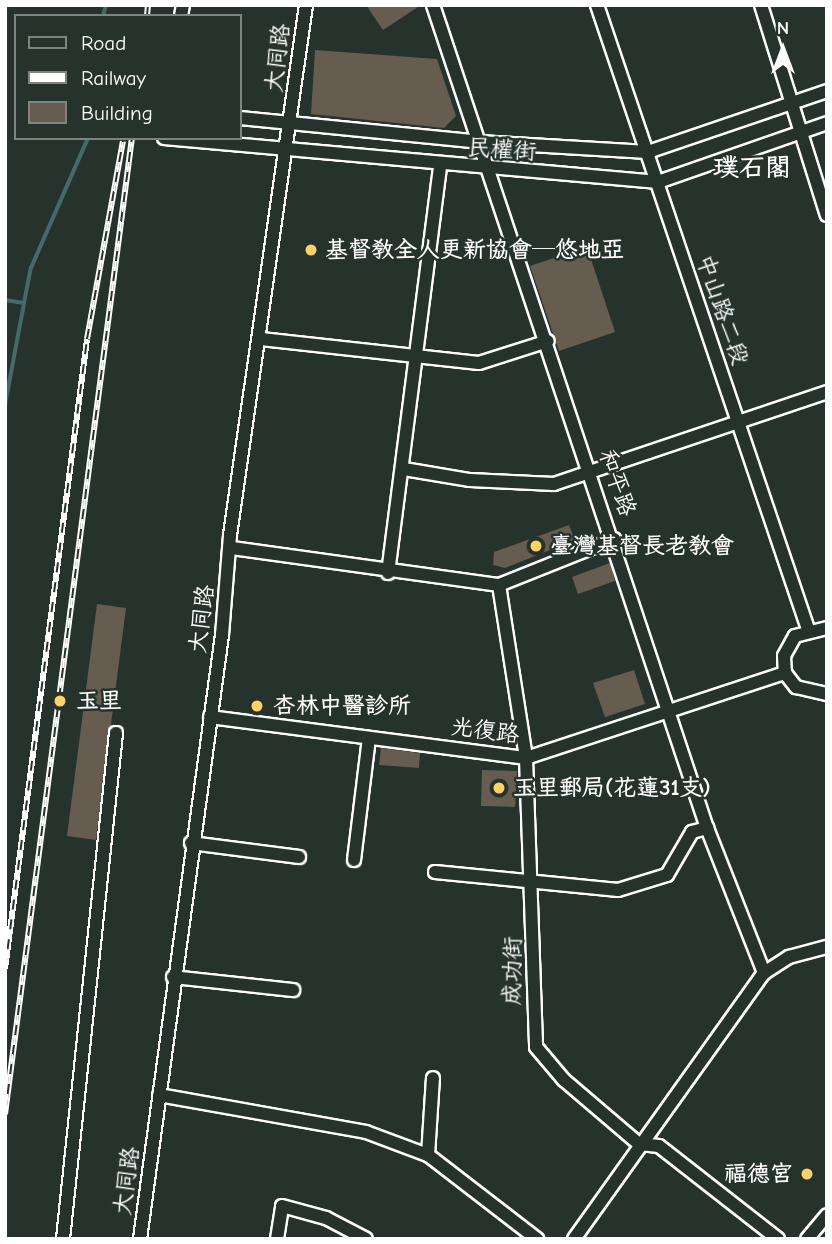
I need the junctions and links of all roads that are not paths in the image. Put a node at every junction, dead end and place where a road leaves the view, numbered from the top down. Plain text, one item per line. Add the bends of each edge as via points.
1 (306, 5) edge
2 (433, 5) edge
3 (597, 5) edge
4 (761, 5) edge
5 (827, 91) edge
6 (795, 102) junction
7 (242, 118) edge
8 (291, 122) junction
9 (827, 123) edge
10 (803, 130) junction
11 (175, 140) edge
12 (479, 142) junction
13 (288, 150) junction
14 (648, 152) junction
15 (440, 166) junction
16 (489, 171) junction
17 (659, 182) junction
18 (827, 215) edge
19 (261, 339) junction
20 (548, 341) junction
21 (417, 356) junction
22 (827, 392) edge
23 (737, 420) junction
24 (404, 469) junction
25 (591, 473) junction
26 (614, 539) junction
27 (232, 548) junction
28 (388, 573) junction
29 (499, 584) junction
30 (827, 628) edge
31 (808, 629) junction
32 (785, 673) junction
33 (827, 694) edge
34 (667, 711) junction
35 (210, 717) junction
36 (116, 733) dead end
37 (369, 738) junction
38 (526, 758) junction
39 (707, 828) junction
40 (191, 843) junction
41 (299, 857) dead end
42 (354, 860) dead end
43 (435, 872) dead end
44 (533, 884) junction
45 (827, 947) edge
46 (764, 972) junction
47 (173, 977) junction
48 (293, 990) dead end
49 (433, 1078) dead end
50 (159, 1096) junction
51 (639, 1144) junction
52 (428, 1155) junction
53 (827, 1215) edge
54 (277, 1238) edge
55 (63, 1239) edge
56 (140, 1239) edge
57 (366, 1239) edge
58 (537, 1239) edge
59 (574, 1239) edge
60 (778, 1239) edge
61 (807, 1239) edge

1 - 8 street, 大同路
2 - 12 street, 和平路
3 - 14 street, 中山路二段
4 - 6 street
5 - 6 street, 民權街
6 - 10 street
6 - 14 street, 民權街
7 - 8 street, 民權街
8 - 12 street, 民權街
8 - 13 street, 大同路
9 - 10 street, 民權街
10 - 17 street, 民權街
10 - 18 street
11 - 13 street, 民權街
12 - 14 street, 民權街
12 - 16 street, 和平路
13 - 15 street, 民權街
13 - 19 street, 大同路
14 - 17 street, 中山路二段
15 - 16 street, 民權街
15 - 21 street
16 - 17 street, 民權街
16 - 20 street, 和平路
17 - 23 street, 中山路二段
19 - 21 street
19 - 27 street, 大同路
20 - 21 street via 479,363
20 - 25 street, 和平路
21 - 24 street
22 - 23 street
23 - 25 street
23 - 31 street, 中山路二段
24 - 25 street via 470,480 554,484
24 - 28 street
25 - 26 street, 和平路
26 - 29 street
26 - 34 street, 和平路
27 - 28 street
27 - 35 street, 大同路
28 - 29 street
29 - 38 street, 成功街
30 - 31 street
31 - 32 street via 788,645
32 - 33 street via 806,693
32 - 34 street, 光復路
34 - 38 street, 光復路
34 - 39 street, 和平路
35 - 37 street, 光復路
35 - 40 street, 大同路
36 - 55 street
37 - 38 street, 光復路
37 - 42 street
38 - 44 street, 成功街
39 - 44 street via 692,832 667,875 618,890
39 - 46 street, 和平路
40 - 41 street
40 - 47 street, 大同路
43 - 44 street
44 - 51 street, 成功街 via 536,1046 564,1080
45 - 46 street via 789,957
46 - 51 street
47 - 48 street
47 - 50 street, 大同路
49 - 52 street
50 - 52 street via 366,1132
50 - 56 street, 大同路
51 - 59 street
51 - 60 street, 成功街 via 659,1146
52 - 58 street
53 - 61 street
54 - 57 street via 282,1206 326,1218

